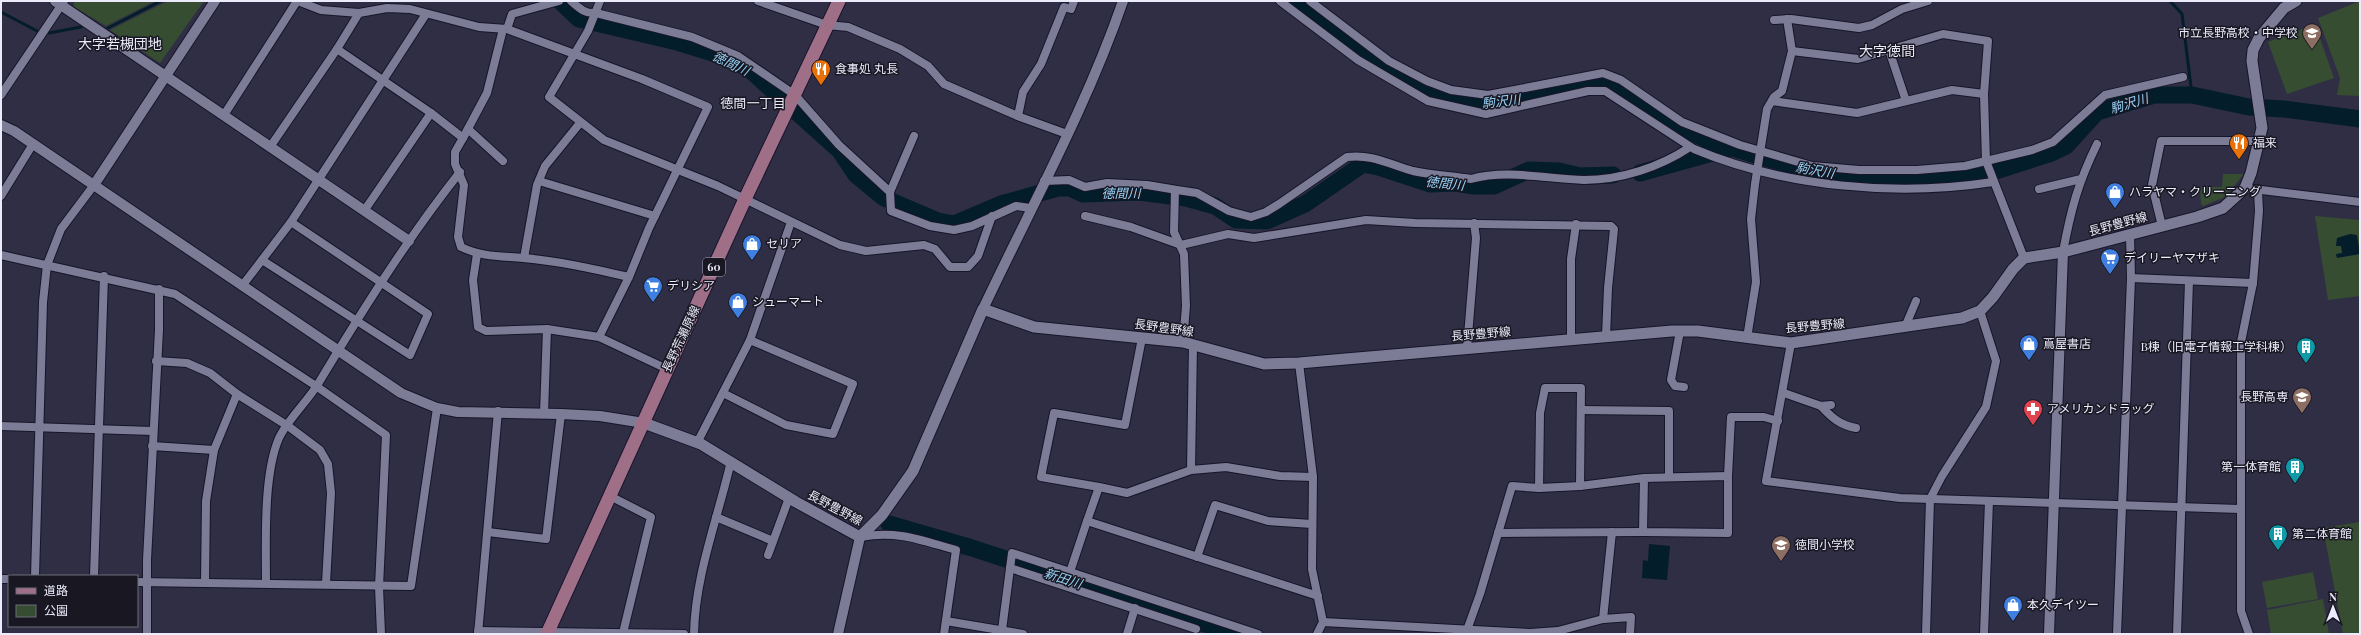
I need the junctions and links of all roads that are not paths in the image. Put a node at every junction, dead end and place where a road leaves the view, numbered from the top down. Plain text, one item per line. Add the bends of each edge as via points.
1 (215, 1) edge
2 (298, 1) edge
3 (571, 1) edge
4 (600, 1) edge
5 (758, 1) edge
6 (839, 1) edge
7 (1074, 1) edge
8 (1280, 1) edge
9 (1310, 1) edge
10 (1928, 1) edge
11 (2296, 1) edge
12 (60, 2) edge
13 (557, 2) edge
14 (1121, 2) edge
15 (776, 4) edge
16 (360, 13) junction
17 (426, 14) junction
18 (595, 15) junction
19 (1787, 19) junction
20 (1774, 20) dead end
21 (827, 25) junction
22 (505, 29) junction
23 (337, 49) junction
24 (1889, 50) junction
25 (1792, 51) junction
26 (574, 54) junction
27 (166, 76) junction
28 (2183, 77) dead end
29 (382, 80) junction
30 (1984, 94) junction
31 (1, 95) edge
32 (794, 97) junction
33 (1772, 101) junction
34 (1906, 101) junction
35 (431, 113) junction
36 (224, 115) junction
37 (1018, 116) junction
38 (580, 123) junction
39 (1, 125) edge
40 (468, 129) junction
41 (1067, 134) junction
42 (914, 136) dead end
43 (463, 138) junction
44 (2260, 141) junction
45 (33, 144) junction
46 (2097, 144) dead end
47 (270, 147) junction
48 (1692, 148) junction
49 (1760, 151) junction
50 (503, 161) dead end
51 (1987, 163) junction
52 (1758, 168) junction
53 (678, 170) junction
54 (460, 172) junction
55 (317, 179) junction
56 (2081, 179) junction
57 (539, 180) junction
58 (1992, 180) junction
59 (94, 185) junction
60 (1042, 185) junction
61 (2245, 188) junction
62 (2039, 189) dead end
63 (2258, 191) junction
64 (890, 193) junction
65 (1176, 195) junction
66 (1, 196) edge
67 (746, 199) junction
68 (2360, 202) edge
69 (1031, 205) junction
70 (364, 211) junction
71 (655, 216) junction
72 (992, 216) junction
73 (1085, 216) dead end
74 (292, 222) junction
75 (791, 222) junction
76 (1474, 223) junction
77 (1576, 224) junction
78 (2162, 226) junction
79 (2130, 234) junction
80 (408, 241) junction
81 (1181, 245) junction
82 (2063, 252) junction
83 (477, 254) junction
84 (1, 255) edge
85 (524, 258) junction
86 (2024, 258) junction
87 (262, 260) junction
88 (47, 265) junction
89 (104, 276) junction
90 (629, 277) junction
91 (2131, 278) junction
92 (2189, 281) junction
93 (381, 282) junction
94 (2253, 282) junction
95 (242, 286) junction
96 (159, 289) junction
97 (1916, 301) dead end
98 (983, 309) junction
99 (1980, 311) junction
100 (356, 322) junction
101 (1905, 327) junction
102 (547, 329) junction
103 (1680, 331) junction
104 (1606, 336) junction
105 (599, 337) junction
106 (1142, 338) junction
107 (1747, 338) junction
108 (1571, 339) junction
109 (750, 340) junction
110 (1188, 343) junction
111 (1791, 343) junction
112 (1467, 348) junction
113 (338, 351) junction
114 (156, 361) junction
115 (1299, 363) junction
116 (667, 369) junction
117 (316, 386) junction
118 (1684, 387) dead end
119 (1784, 392) junction
120 (723, 393) junction
121 (237, 394) junction
122 (1831, 405) dead end
123 (1821, 406) junction
124 (437, 408) junction
125 (1580, 410) junction
126 (498, 411) junction
127 (544, 413) junction
128 (561, 414) junction
129 (1778, 421) junction
130 (644, 423) junction
131 (1, 426) edge
132 (288, 426) junction
133 (40, 427) junction
134 (1856, 428) dead end
135 (98, 429) junction
136 (153, 430) junction
137 (697, 443) junction
138 (152, 446) junction
139 (214, 450) junction
140 (731, 461) junction
141 (1191, 470) junction
142 (1728, 476) junction
143 (1312, 477) junction
144 (1669, 477) junction
145 (1644, 478) junction
146 (1580, 486) junction
147 (1099, 488) junction
148 (1539, 488) junction
149 (610, 496) junction
150 (790, 498) junction
151 (1930, 499) junction
152 (1989, 501) junction
153 (2054, 502) junction
154 (2120, 504) junction
155 (2180, 507) junction
156 (2240, 509) junction
157 (716, 517) junction
158 (1086, 521) junction
159 (1312, 524) junction
160 (488, 532) junction
161 (1612, 532) junction
162 (1643, 532) junction
163 (1498, 533) junction
164 (860, 537) junction
165 (773, 541) junction
166 (768, 555) dead end
167 (1196, 557) junction
168 (1010, 568) junction
169 (1070, 572) junction
170 (35, 575) edge
171 (94, 575) edge
172 (138, 582) edge
173 (148, 582) junction
174 (205, 583) junction
175 (266, 583) junction
176 (326, 583) junction
177 (379, 586) junction
178 (1318, 596) junction
179 (1135, 608) junction
180 (1200, 616) junction
181 (1603, 619) junction
182 (946, 621) junction
183 (1323, 622) junction
184 (1002, 630) junction
185 (1195, 630) edge
186 (1466, 630) junction
187 (478, 632) edge
188 (547, 633) edge
189 (596, 633) edge
190 (622, 633) junction
191 (1475, 633) edge
192 (147, 634) edge
193 (381, 634) edge
194 (684, 634) edge
195 (694, 634) edge
196 (838, 634) edge
197 (944, 634) edge
198 (1023, 634) edge
199 (1127, 634) edge
200 (1258, 634) edge
201 (1317, 634) edge
202 (1630, 634) edge
203 (1926, 634) edge
204 (1984, 634) edge
205 (2049, 634) edge
206 (2116, 634) edge
207 (2178, 634) edge
208 (2249, 634) edge

1 - 27 street
2 - 16 street via 321,10
2 - 36 street
3 - 18 street via 580,10
4 - 18 street
5 - 15 street
6 - 21 main road, 長野荒瀬原線 / 60
7 - 37 street via 1071,9 1064,7 1041,64 1023,92
8 - 48 street via 1358,60 1428,101 1486,114 1588,91 1605,91
9 - 49 street via 1389,61 1427,81 1451,90 1488,94 1603,73 1621,80 1682,122
10 - 19 street via 1902,9 1872,25 1859,28
11 - 44 main road via 2284,8 2259,38 2253,50 2253,68 2262,115
12 - 27 street
12 - 31 street
13 - 22 street via 512,14
14 - 41 street via 1102,57
15 - 21 street
16 - 17 street via 387,8 410,9
16 - 23 street
17 - 22 street via 479,27
17 - 29 street
18 - 26 street
18 - 32 street via 692,37 738,56
19 - 20 street
19 - 25 street
21 - 32 main road, 長野荒瀬原線 / 60
21 - 37 street via 848,27 900,49 928,66 944,84
22 - 26 street
22 - 40 street via 487,93
23 - 29 street
23 - 47 street
24 - 25 street via 1858,59
24 - 30 street via 1943,34 1988,41
24 - 34 street
25 - 33 street via 1782,91
26 - 38 street via 549,97
26 - 53 street via 708,107
27 - 36 street
27 - 59 street
28 - 51 street via 2105,94 2053,142
29 - 35 street
29 - 55 street
30 - 34 street via 1952,90
30 - 51 street
32 - 64 street via 839,145
32 - 67 main road, 長野荒瀬原線 / 60
33 - 34 street via 1857,113
33 - 49 street via 1767,109
35 - 43 street
35 - 70 street
36 - 47 street
37 - 41 street
38 - 53 street via 604,140
38 - 57 street via 544,166
39 - 45 street
40 - 43 street
40 - 50 street
41 - 60 street
42 - 64 street
43 - 54 street via 455,152 455,164
44 - 61 main road
44 - 78 street via 2161,141 2152,185
45 - 59 street
45 - 66 street
46 - 56 street
47 - 55 street
48 - 52 street via 1710,156
48 - 65 street via 1669,161 1612,178 1584,180 1528,176 1471,179 1413,171 1384,160 1360,156 1347,157 1279,204 1251,217 1230,211 1196,193
49 - 51 street via 1812,166 1859,170 1916,170
49 - 52 street
51 - 58 street
52 - 58 street via 1811,182 1842,186 1967,186
52 - 107 street via 1751,219 1756,282
53 - 67 street
53 - 71 street
54 - 80 street
54 - 83 street via 464,185 458,237 461,247
55 - 70 street
55 - 74 street
56 - 62 street
56 - 82 street via 2071,207
57 - 71 street
57 - 85 street
58 - 86 street
59 - 88 street via 61,229
59 - 95 street
60 - 65 street via 1069,180 1085,187 1107,183 1148,185
60 - 69 street
61 - 63 street
61 - 78 main road, 長野豊野線 via 2223,208
63 - 68 street
63 - 94 street via 2259,218
64 - 72 street via 891,211 930,226 954,230 972,226
65 - 81 street via 1174,232
67 - 75 street
67 - 116 main road, 長野荒瀬原線 / 60
69 - 72 street via 1016,206
69 - 98 street
70 - 80 street
71 - 90 street
72 - 75 street via 978,256 968,267 950,267 935,249 924,245 866,250 840,245
73 - 81 street via 1131,227
74 - 87 street
74 - 93 street
75 - 109 street
76 - 77 street
76 - 81 street via 1366,220 1254,238 1228,234
76 - 112 street via 1476,238
77 - 104 street via 1611,226 1614,229
77 - 108 street via 1571,260
78 - 79 main road, 長野豊野線
79 - 82 main road, 長野豊野線
79 - 91 street
80 - 93 street
81 - 110 street via 1184,254
82 - 86 main road, 長野豊野線
82 - 153 street
83 - 85 street
83 - 102 street via 473,280 478,327 486,331
84 - 88 street
85 - 90 street
86 - 99 main road, 長野豊野線
87 - 95 street
87 - 100 street
88 - 89 street
88 - 133 street via 43,302
89 - 96 street
89 - 135 street
90 - 105 street
91 - 92 street
91 - 154 street
92 - 94 street
92 - 155 street
93 - 100 street
93 - 100 street via 428,314 410,355
94 - 156 street via 2241,342
95 - 113 street
96 - 114 street
96 - 117 street via 174,294 204,312
97 - 101 street
98 - 106 main road, 長野豊野線 via 1034,327
98 - 164 main road, 長野豊野線 via 913,471 882,515
99 - 101 main road, 長野豊野線 via 1962,318
99 - 151 street via 1996,362 1986,407
100 - 113 street
101 - 111 main road, 長野豊野線
102 - 105 street
102 - 127 street
103 - 104 main road, 長野豊野線
103 - 107 main road, 長野豊野線
103 - 118 street via 1671,380 1676,386
104 - 108 main road, 長野豊野線
105 - 116 street
106 - 110 main road, 長野豊野線
106 - 147 street via 1125,425 1054,413 1041,477
107 - 111 main road, 長野豊野線
108 - 112 main road, 長野豊野線
109 - 120 street
109 - 120 street via 853,384 834,434 786,425
110 - 115 main road, 長野豊野線 via 1264,364
110 - 141 street
111 - 119 street
112 - 115 main road, 長野豊野線
113 - 117 street
113 - 124 street via 401,393
114 - 121 street via 187,363 210,373
114 - 136 street
115 - 143 street
116 - 130 main road, 長野荒瀬原線 / 60
117 - 132 street
117 - 177 street via 386,435
119 - 123 street
119 - 129 street
120 - 137 street
121 - 132 street
121 - 139 street
122 - 123 street
123 - 134 street via 1833,419
124 - 126 street via 458,412
124 - 177 street via 411,586
125 - 144 street via 1669,411
125 - 146 street
125 - 148 street via 1581,388 1545,388 1540,413
126 - 127 street
126 - 160 street
127 - 128 street
128 - 130 street via 600,416
128 - 160 street via 546,539
129 - 142 street via 1764,417 1731,417
129 - 151 street via 1766,481 1900,498
130 - 137 main road, 長野豊野線
130 - 149 main road, 長野荒瀬原線 / 60
131 - 133 street
132 - 175 street via 279,438 271,470 267,502
132 - 176 street via 320,450 328,464 330,492
133 - 135 street
133 - 170 street
135 - 136 street
135 - 171 street
136 - 138 street
137 - 140 main road, 長野豊野線
138 - 139 street
138 - 173 street
139 - 174 street via 206,501
140 - 150 main road, 長野豊野線
140 - 157 street
141 - 143 street via 1226,467 1280,476
141 - 147 street via 1127,493
142 - 144 street
142 - 162 street via 1728,533
143 - 159 street
144 - 145 street
145 - 146 street
145 - 162 street
146 - 148 street
147 - 158 street
148 - 163 street via 1512,486
149 - 188 main road, 長野荒瀬原線 / 60
149 - 190 street via 651,517
150 - 164 main road, 長野豊野線
150 - 165 street
151 - 152 street
151 - 203 street
152 - 153 street
152 - 204 street
153 - 154 street
153 - 205 street
154 - 155 street
154 - 206 street
155 - 156 street
155 - 207 street
156 - 208 street via 2241,612
157 - 165 street
157 - 195 street via 695,612
158 - 167 street
158 - 169 street
159 - 167 street via 1268,521 1215,505
159 - 178 street via 1312,569
160 - 187 street
161 - 162 street
161 - 163 street
161 - 181 street
163 - 186 street via 1480,594
164 - 182 street via 899,534 956,550
164 - 196 street
165 - 166 street
167 - 178 street
168 - 169 street via 1012,553
168 - 179 street
168 - 184 street
169 - 180 street
172 - 173 street
173 - 174 street
173 - 192 street
174 - 175 street
175 - 176 street
176 - 177 street
177 - 193 street
178 - 183 street
179 - 185 street
179 - 199 street
180 - 185 street
180 - 200 street
181 - 191 street via 1558,631
181 - 202 street via 1631,617
182 - 184 street
182 - 197 street
183 - 186 street
183 - 201 street
184 - 198 street
186 - 191 street
187 - 188 street
188 - 189 street
189 - 190 street
190 - 194 street

